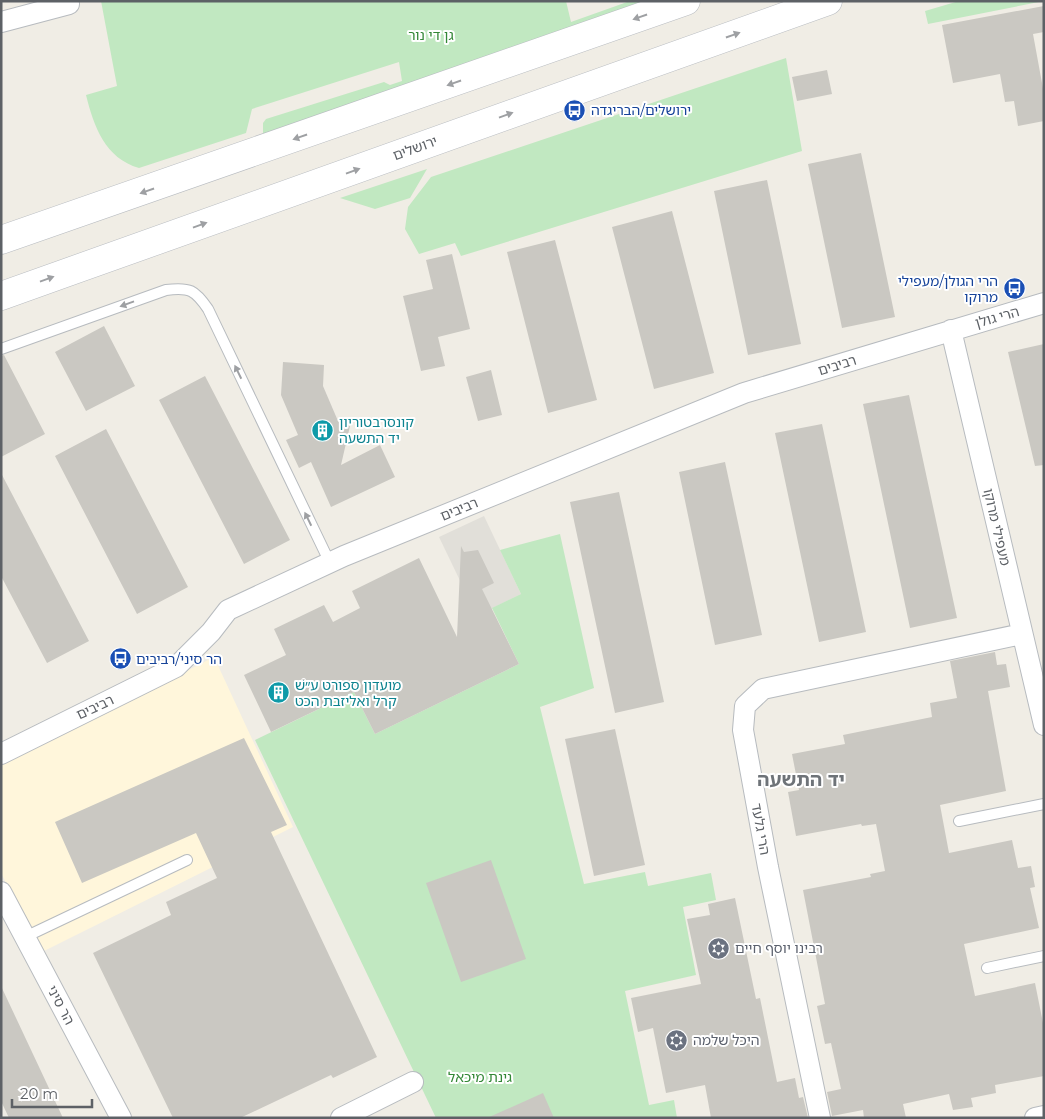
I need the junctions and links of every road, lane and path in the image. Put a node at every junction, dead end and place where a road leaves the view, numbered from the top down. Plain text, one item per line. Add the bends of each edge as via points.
1 (686, 1) edge
2 (828, 1) edge
3 (68, 3) edge
4 (1, 22) edge
5 (1, 240) edge
6 (1, 296) edge
7 (1044, 303) edge
8 (951, 330) junction
9 (1, 349) edge
10 (330, 563) junction
11 (1022, 634) junction
12 (1044, 725) edge
13 (1, 754) edge
14 (1044, 804) edge
15 (959, 821) dead end
16 (188, 860) dead end
17 (1, 892) edge
18 (25, 937) junction
19 (1044, 956) edge
20 (988, 968) dead end
21 (413, 1082) dead end
22 (1044, 1116) edge
23 (121, 1118) edge
24 (341, 1118) edge
25 (820, 1118) edge
26 (1035, 1118) edge

1 -> 5 main road
6 -> 2 main road, ירושלים
3 - 4 street
7 - 8 street, הרי גולן
8 - 10 street, רביבים via 744,393
8 - 11 street, מעפילי מרוקו
10 -> 9 lane via 208,309 197,293 182,288 166,290
10 - 13 street, רביבים via 228,610 176,667
11 - 12 street, מעפילי מרוקו
11 - 25 street, הרי גלעד via 763,689 745,706 743,730 768,868
14 - 15 lane
16 - 18 lane
17 - 18 street, הר סיני
18 - 23 street, הר סיני
19 - 20 lane
21 - 24 street
22 - 26 street

